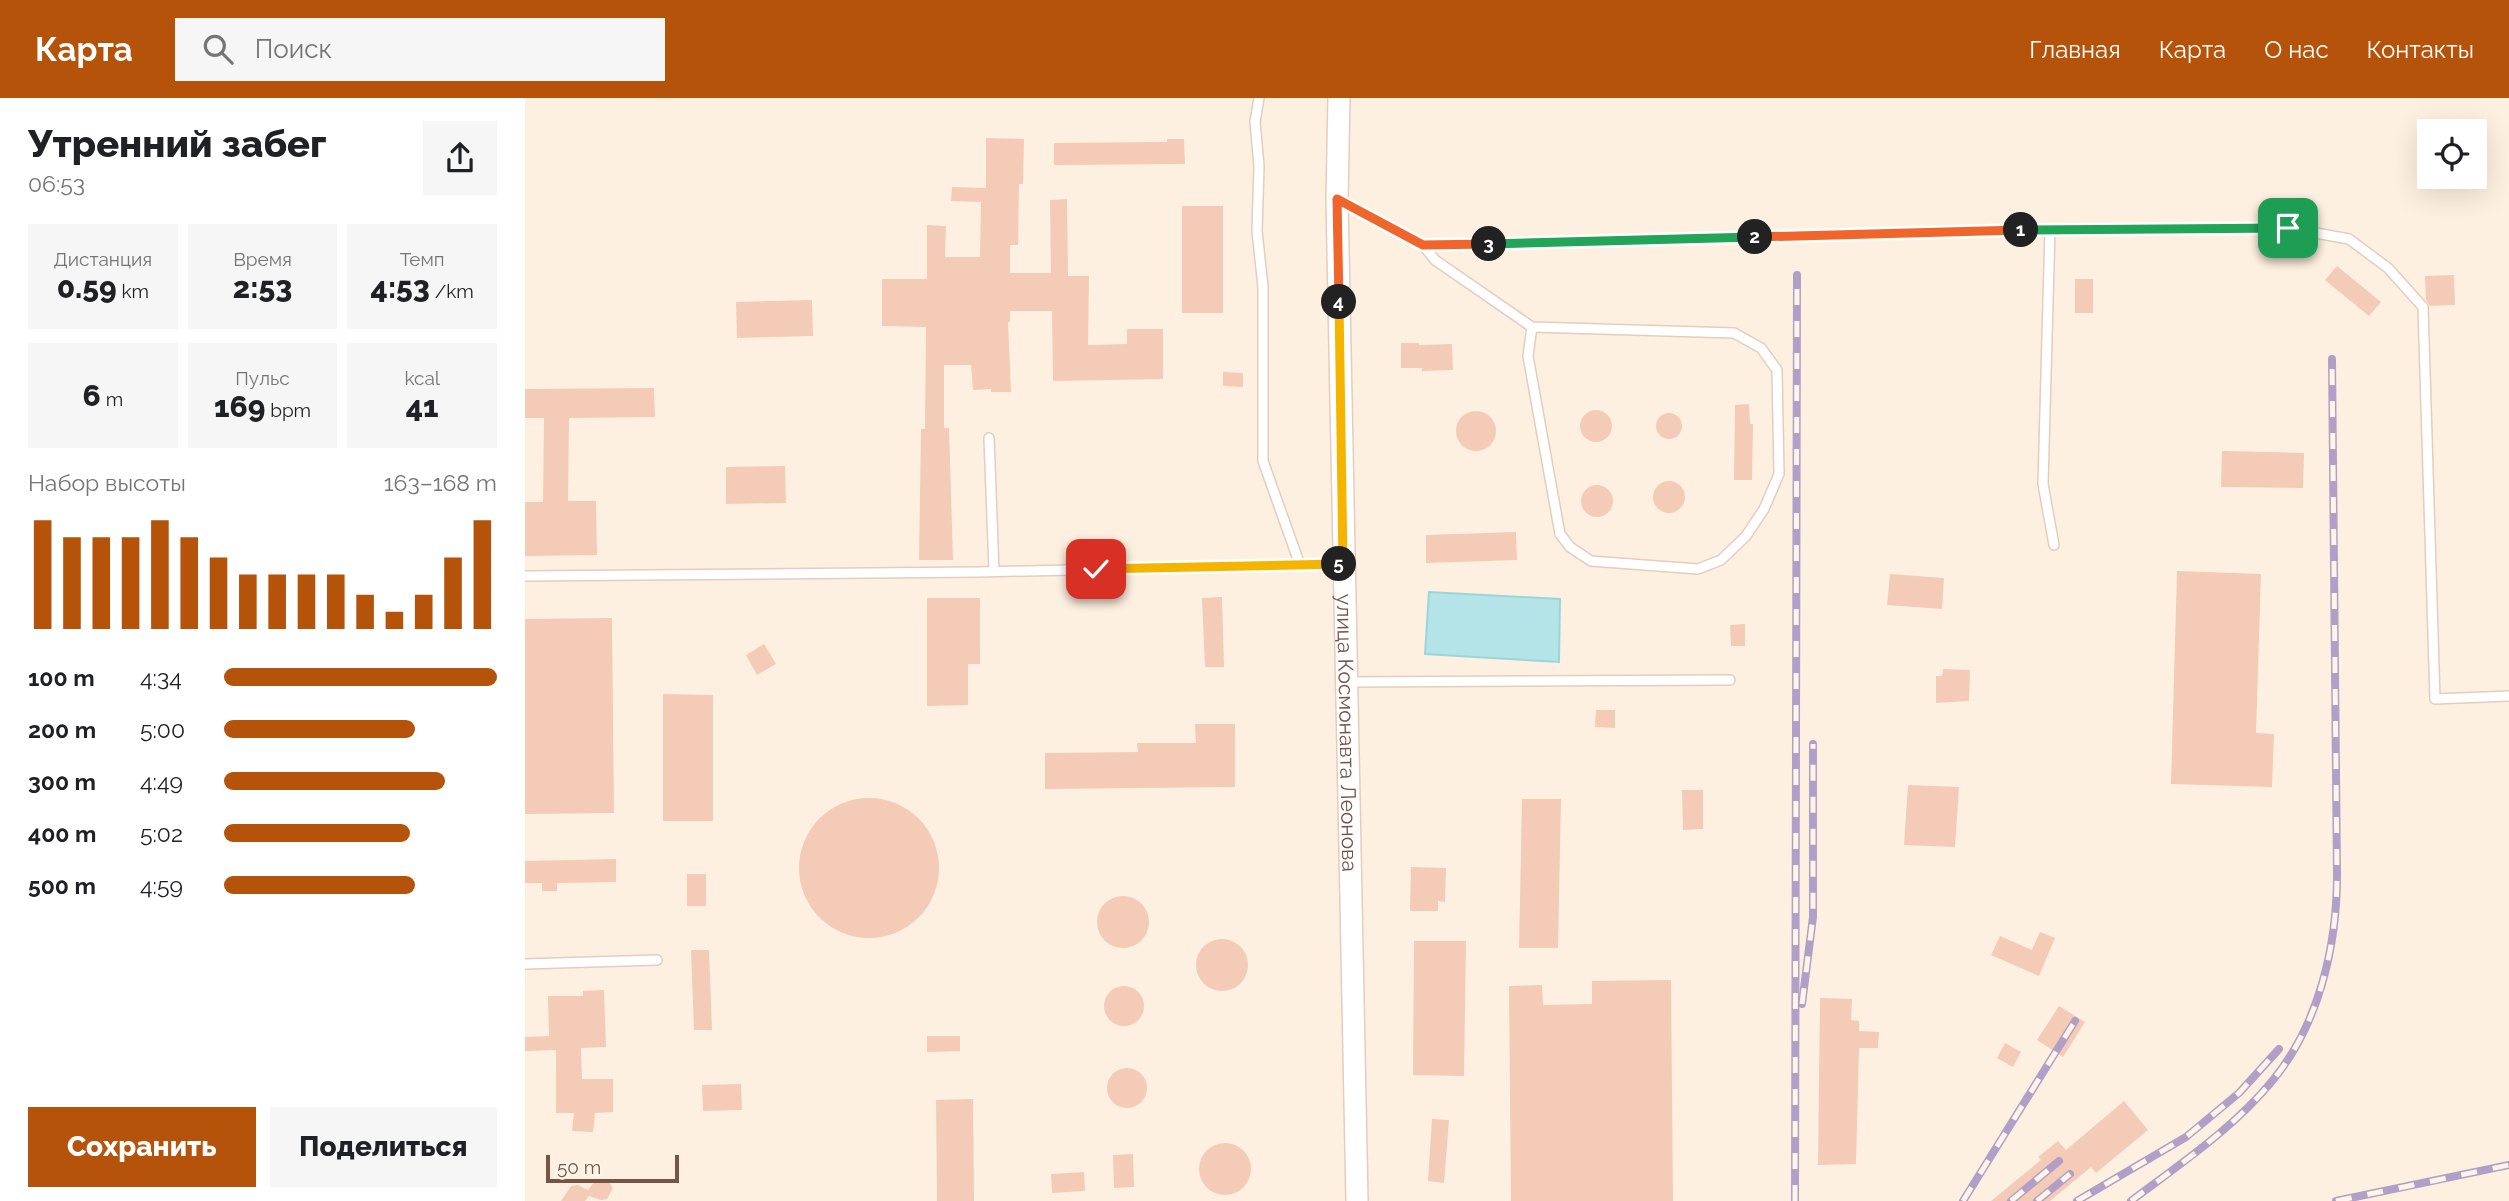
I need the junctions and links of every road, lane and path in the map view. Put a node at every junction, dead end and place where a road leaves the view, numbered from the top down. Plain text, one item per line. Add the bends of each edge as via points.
1 (1259, 98) edge
2 (1339, 98) edge
3 (1337, 199) junction
4 (2050, 229) junction
5 (1423, 245) junction
6 (1532, 327) junction
7 (989, 438) dead end
8 (2054, 545) dead end
9 (1343, 564) junction
10 (1300, 565) junction
11 (994, 571) junction
12 (525, 576) edge
13 (1730, 680) dead end
14 (1346, 682) junction
15 (2509, 696) edge
16 (657, 960) dead end
17 (525, 964) edge
18 (1357, 1201) edge

1 - 10 lane via 1255,122 1263,461
2 - 3 street, улица Космонавта Леонова
3 - 5 lane
3 - 9 street, улица Космонавта Леонова
4 - 5 lane
4 - 8 lane via 2043,484
4 - 15 lane via 2288,228 2349,239 2388,268 2423,307 2435,699
5 - 6 lane via 1435,260
6 - 6 lane via 1528,356 1560,534 1570,547 1591,561 1699,569 1721,560 1746,536 1779,474 1777,370 1761,348 1734,333
7 - 11 lane
9 - 10 lane
9 - 14 street, улица Космонавта Леонова
10 - 11 lane
11 - 12 lane
13 - 14 lane
14 - 18 street, улица Космонавта Леонова
16 - 17 lane

